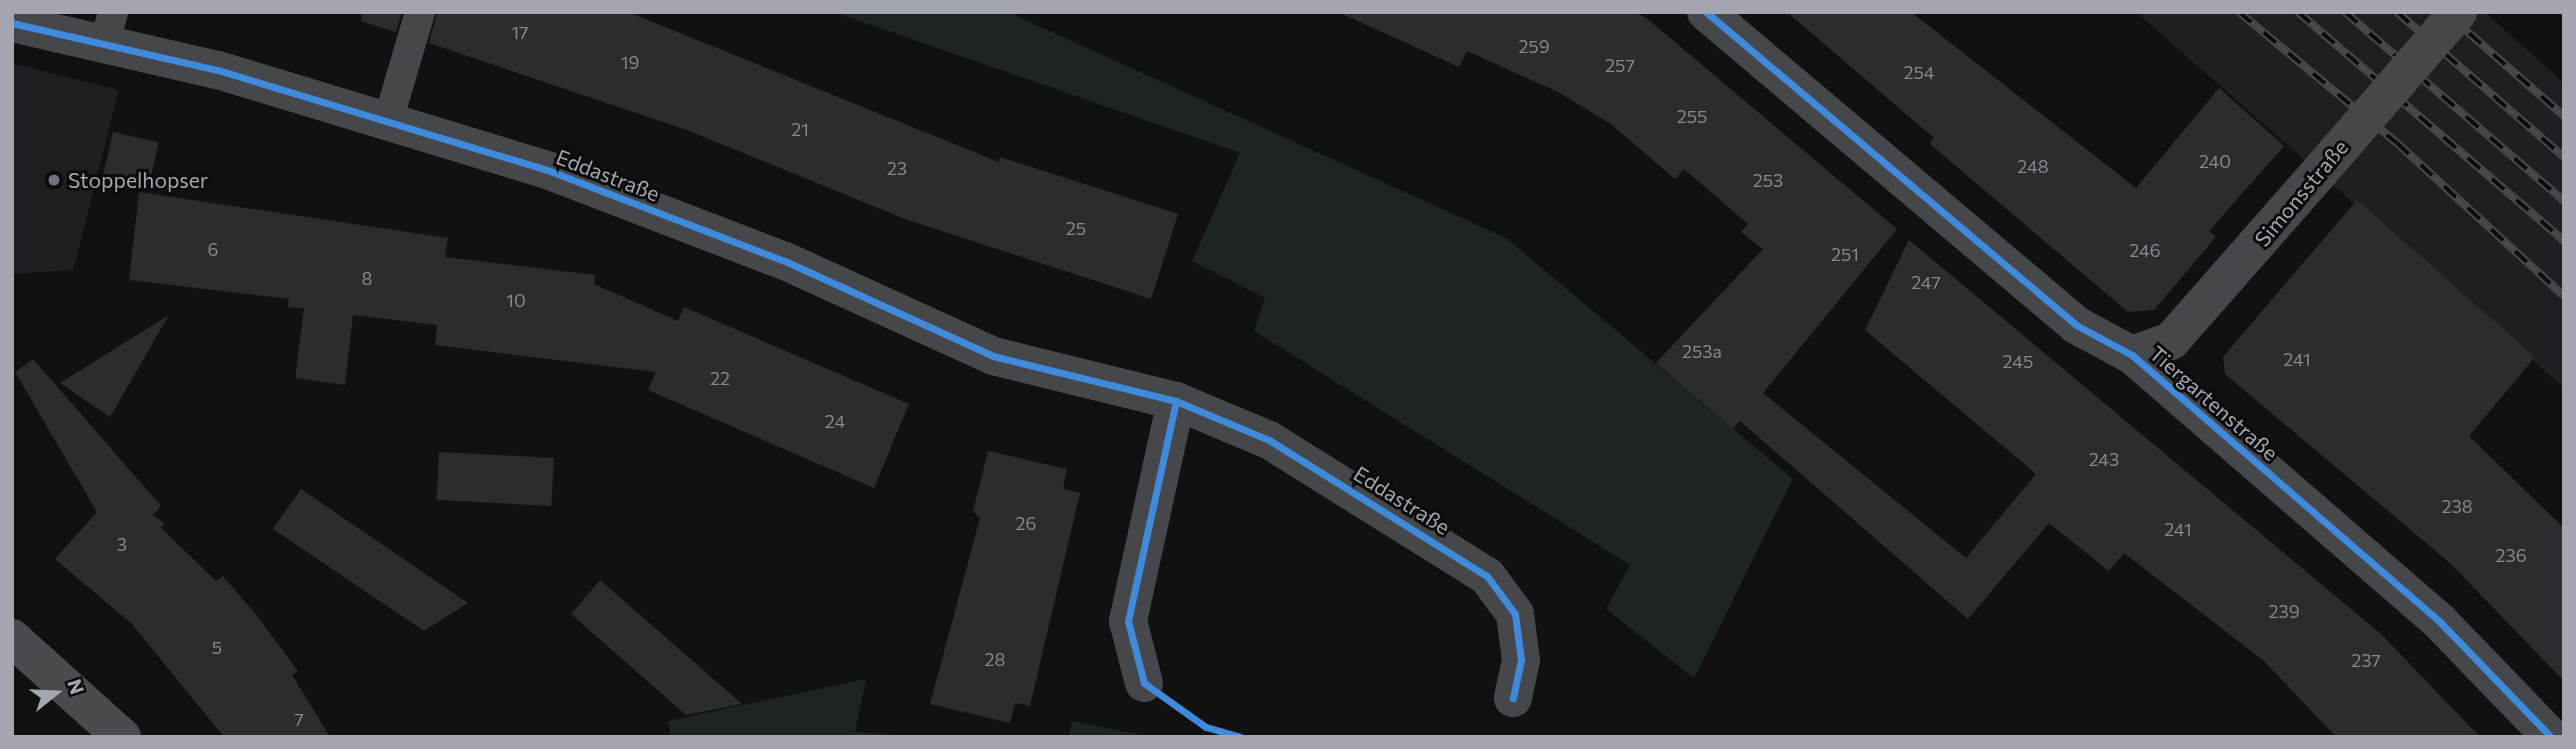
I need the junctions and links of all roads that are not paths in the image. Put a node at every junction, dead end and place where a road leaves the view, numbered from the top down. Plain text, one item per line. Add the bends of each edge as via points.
1 (420, 12) edge
2 (1706, 12) edge
3 (2458, 12) edge
4 (12, 23) edge
5 (108, 28) edge
6 (388, 121) junction
7 (2132, 355) junction
8 (1176, 401) junction
9 (12, 638) edge
10 (1144, 683) dead end
11 (1513, 698) dead end
12 (122, 737) edge
13 (2551, 737) edge

1 - 6 lane
2 - 7 street, Tiergartenstraße via 2076,325
3 - 7 street, Simonsstraße, bridge via 2171,341
4 - 5 street, Eddastraße
5 - 6 street, Eddastraße
6 - 8 street, Eddastraße via 550,171 785,261 993,356
7 - 13 street, Tiergartenstraße via 2440,622
8 - 10 street via 1128,621
8 - 11 street, Eddastraße via 1269,440 1487,576 1515,614 1521,660
9 - 12 street

